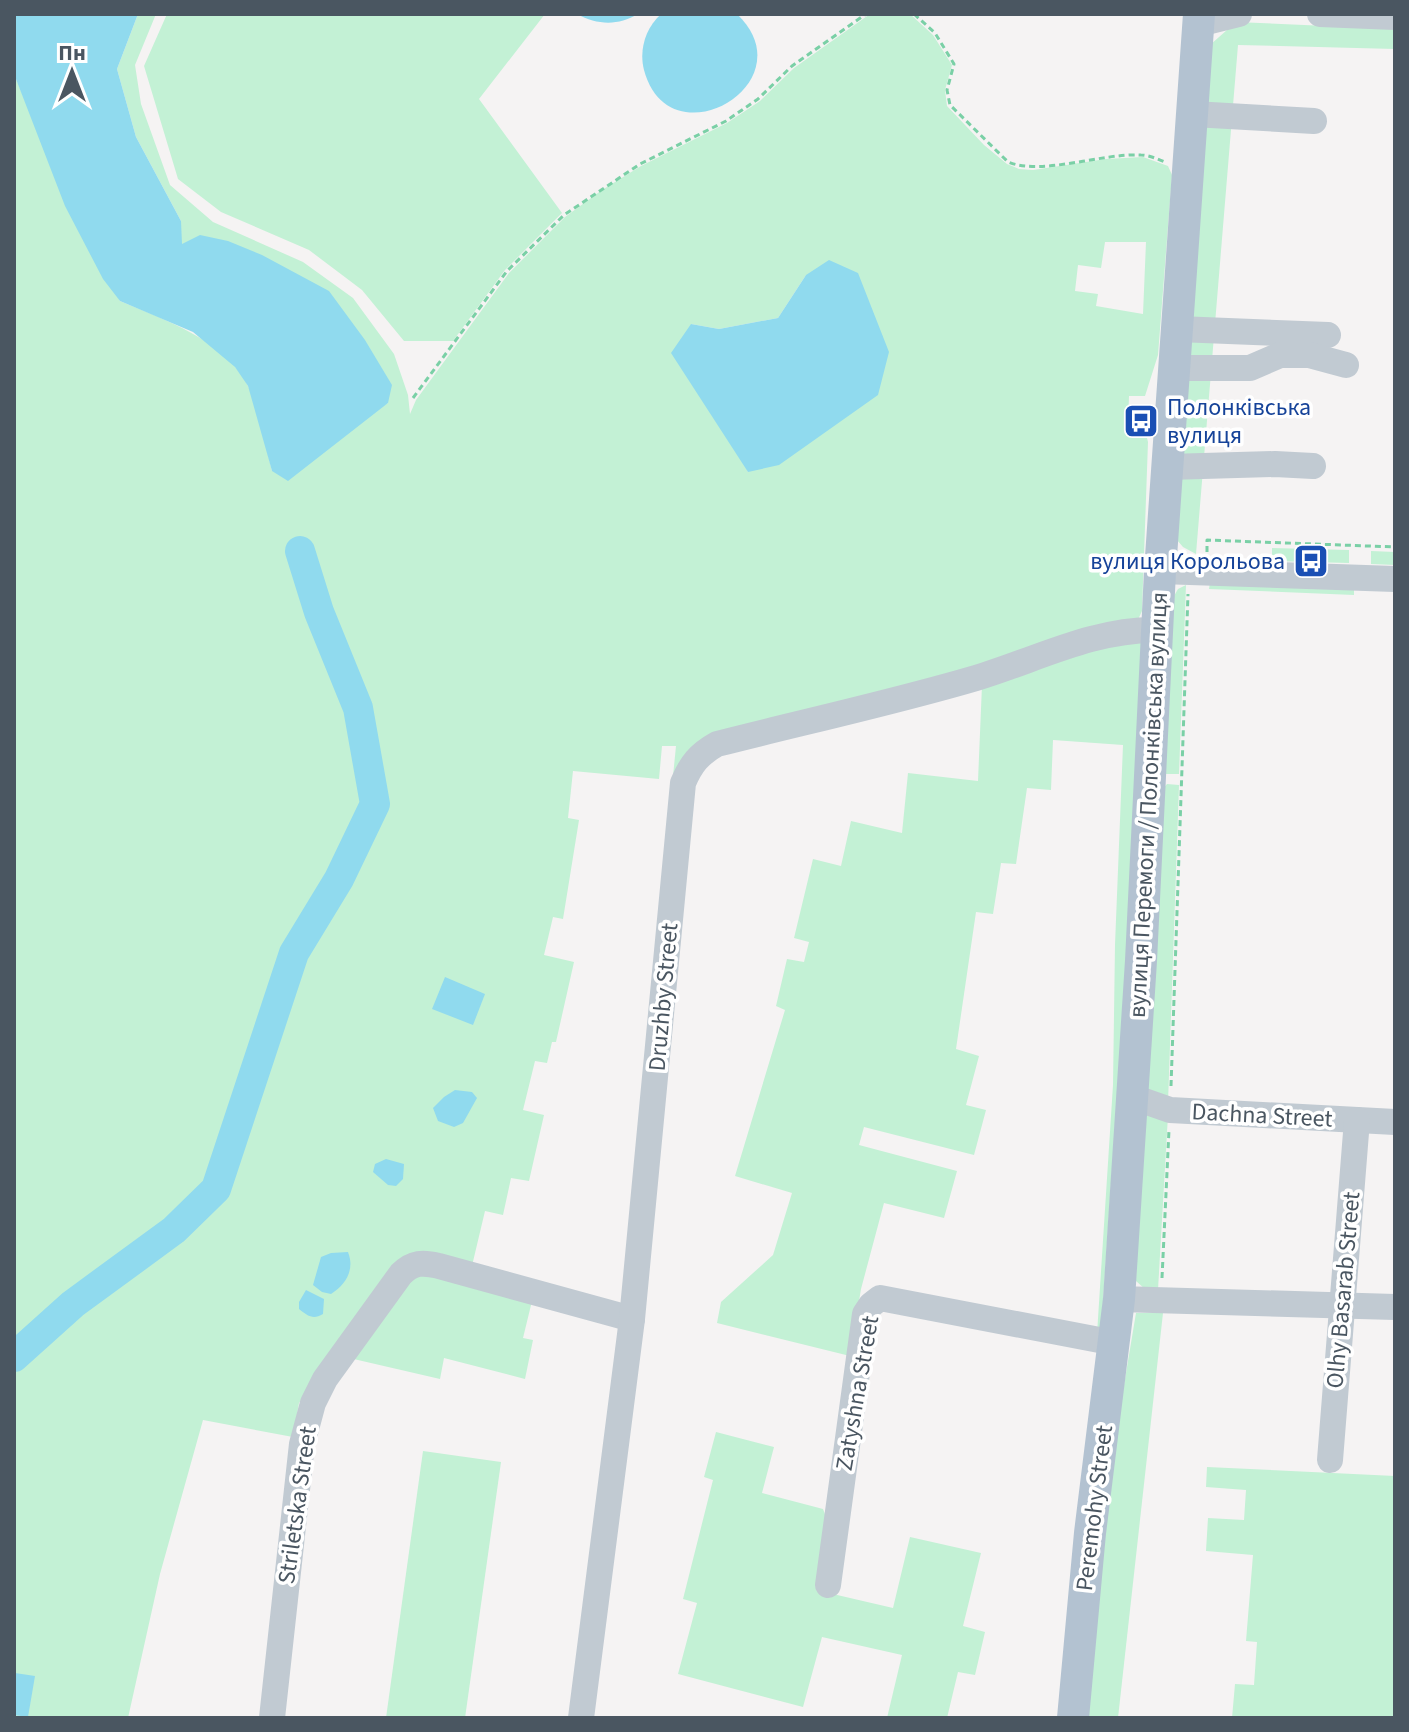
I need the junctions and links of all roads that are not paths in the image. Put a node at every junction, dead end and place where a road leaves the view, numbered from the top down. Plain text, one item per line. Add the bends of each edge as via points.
1 (1239, 14) edge
2 (1320, 14) edge
3 (1395, 17) edge
4 (1199, 19) edge
5 (1193, 114) junction
6 (1314, 121) dead end
7 (1178, 329) junction
8 (1328, 335) dead end
9 (1346, 365) dead end
10 (1175, 368) junction
11 (1313, 466) dead end
12 (1168, 467) junction
13 (1160, 571) junction
14 (1395, 579) edge
15 (1157, 630) junction
16 (1130, 1096) junction
17 (1357, 1120) junction
18 (1395, 1122) edge
19 (1119, 1299) junction
20 (1342, 1306) junction
21 (1395, 1307) edge
22 (632, 1319) junction
23 (1115, 1343) junction
24 (1330, 1460) dead end
25 (828, 1585) dead end
26 (272, 1718) edge
27 (581, 1718) edge
28 (1073, 1718) edge

1 - 4 street
2 - 3 street
4 - 5 main road, вулиця Перемоги / Полонківська вулиця
5 - 6 street
5 - 7 main road, вулиця Перемоги / Полонківська вулиця
7 - 8 street
7 - 10 main road, вулиця Перемоги / Полонківська вулиця
9 - 10 street via 1309,355 1280,355 1250,368
10 - 12 main road, вулиця Перемоги / Полонківська вулиця
11 - 12 street
12 - 13 main road, вулиця Перемоги / Полонківська вулиця
13 - 14 street
13 - 15 main road, вулиця Перемоги / Полонківська вулиця
15 - 16 main road, вулиця Перемоги / Полонківська вулиця
15 - 22 street, Druzhby Street via 1109,634 978,677 717,744 691,764 683,783
16 - 17 street, Dachna Street via 1170,1110
16 - 19 main road, вулиця Перемоги / Полонківська вулиця
17 - 18 street, Dachna Street
17 - 20 street, Olhy Basarab Street
19 - 20 street
19 - 23 main road, Peremohy Street
20 - 21 street
20 - 24 street, Olhy Basarab Street
22 - 26 street, Striletska Street via 425,1263 410,1265 401,1274 313,1403 302,1444
22 - 27 street, Druzhby Street
23 - 25 street, Zatyshna Street via 880,1298 871,1305 865,1314
23 - 28 main road, Peremohy Street

